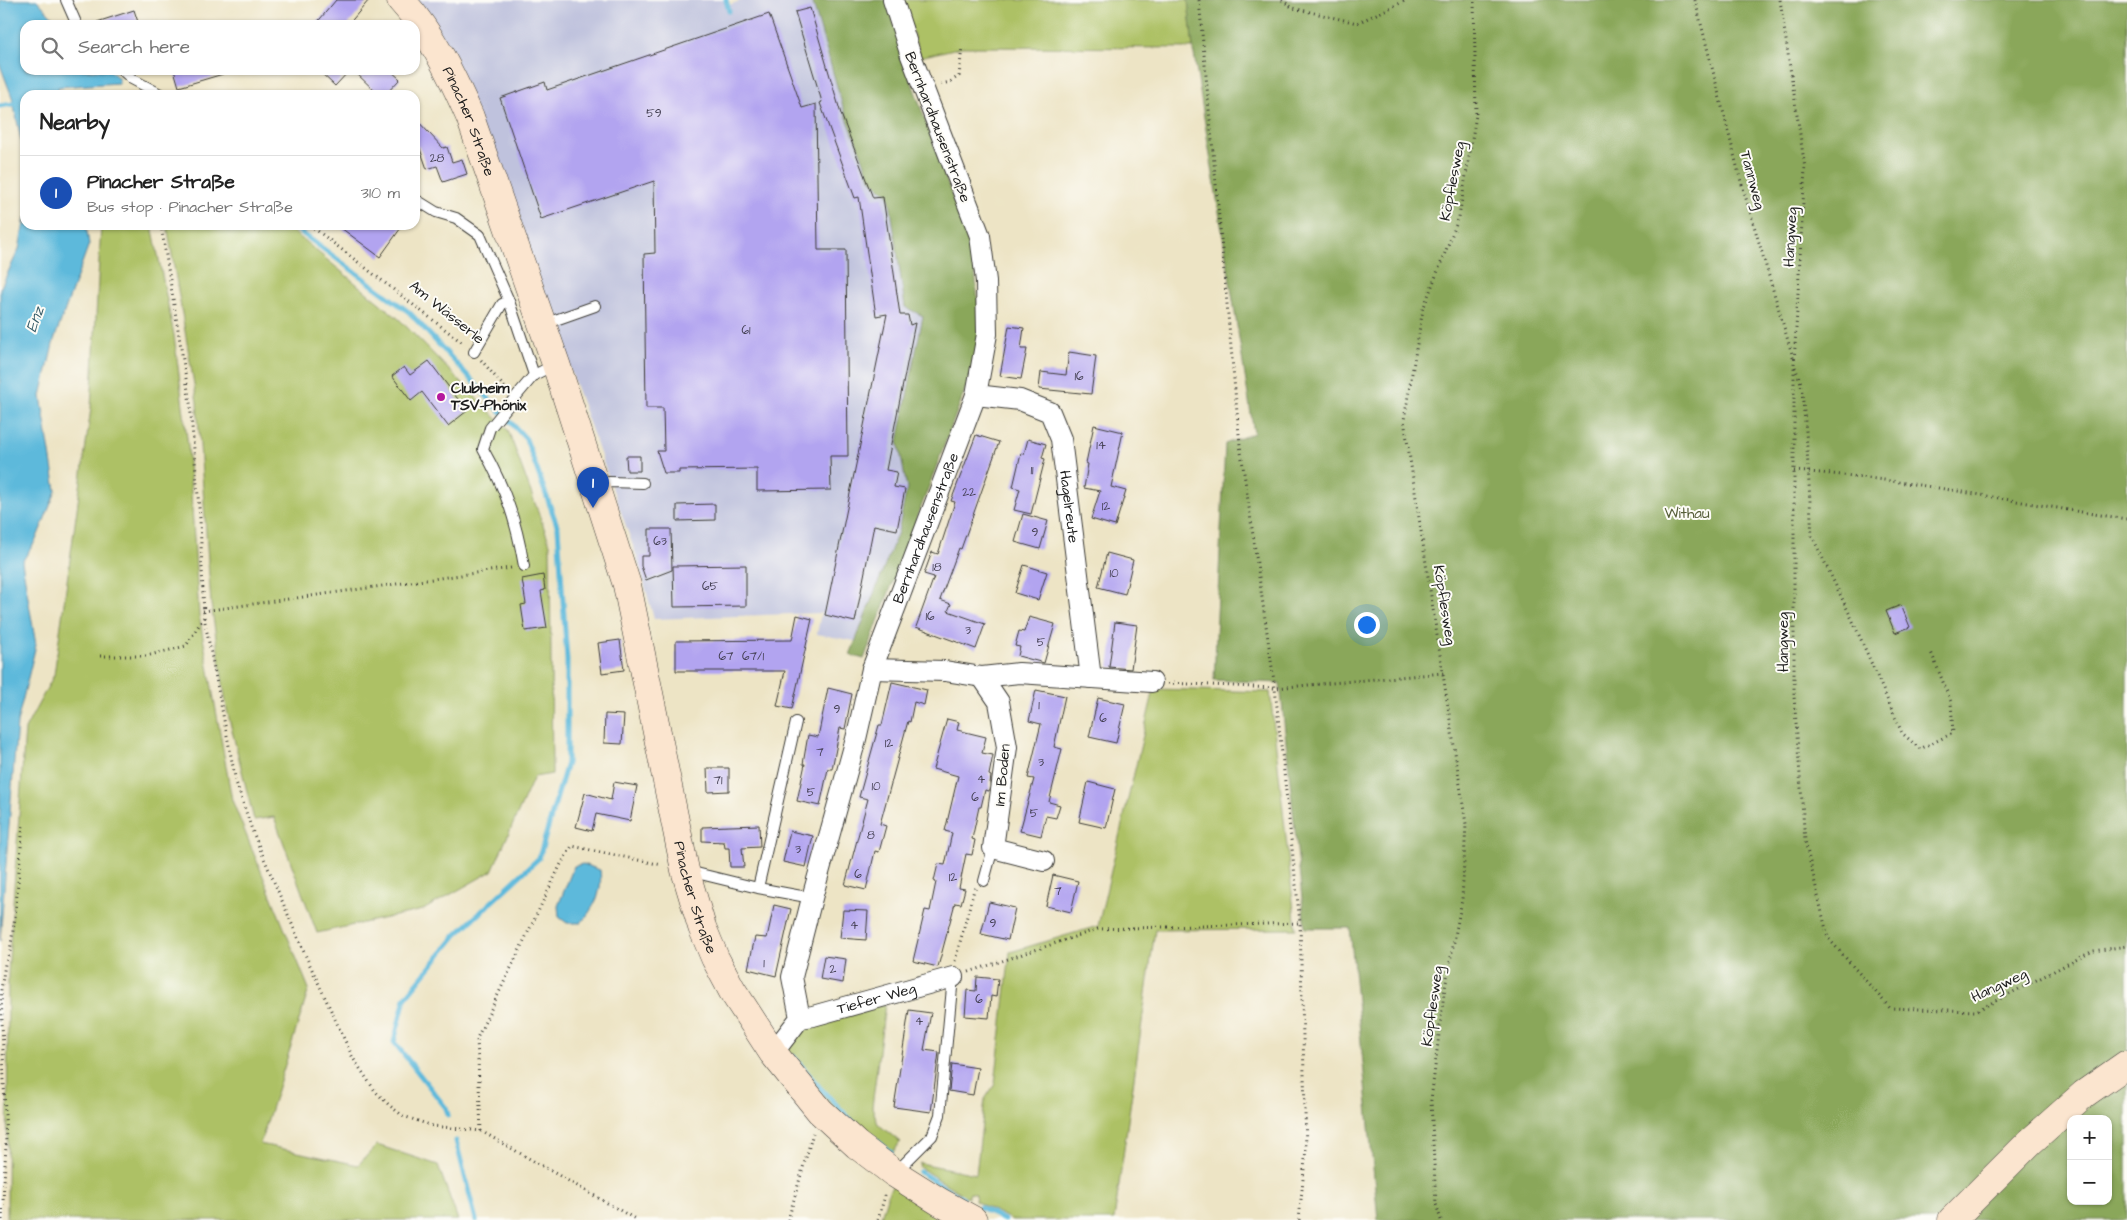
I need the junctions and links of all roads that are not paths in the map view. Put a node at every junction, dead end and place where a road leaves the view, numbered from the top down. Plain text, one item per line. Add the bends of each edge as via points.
1 (66, 0) edge
2 (893, 0) edge
3 (408, 2) edge
4 (75, 20) edge
5 (419, 20) edge
6 (420, 22) edge
7 (128, 75) edge
8 (153, 90) edge
9 (420, 201) edge
10 (509, 301) junction
11 (595, 306) dead end
12 (543, 325) junction
13 (474, 352) road end
14 (545, 370) junction
15 (976, 395) junction
16 (643, 482) dead end
17 (596, 487) junction
18 (524, 566) road end
19 (872, 668) junction
20 (982, 677) junction
21 (1091, 678) junction
22 (1152, 682) road end
23 (796, 722) dead end
24 (993, 848) junction
25 (1044, 861) dead end
26 (685, 870) junction
27 (984, 881) road end
28 (758, 888) junction
29 (812, 898) junction
30 (953, 977) joint
31 (800, 1018) junction
32 (773, 1053) junction
33 (2127, 1064) edge
34 (894, 1173) junction
35 (973, 1220) edge
36 (1952, 1220) edge

1 - 4 lane
2 - 15 street, Bernhardhausenstraße via 980,236 986,281 987,334
3 - 5 street, Pinacher Straße
6 - 12 street, Pinacher Straße via 470,117
7 - 8 lane
9 - 10 lane via 436,212 456,218 480,235
10 - 13 lane via 502,304
10 - 14 lane
11 - 12 lane
12 - 14 street, Pinacher Straße
14 - 17 street, Pinacher Straße
14 - 18 lane via 490,428 483,449 512,497
15 - 19 street, Bernhardhausenstraße
15 - 21 street, Hagelreute via 1020,400 1050,412 1061,439
16 - 17 lane via 610,482
17 - 26 street, Pinacher Straße via 627,585
19 - 20 street via 945,671
19 - 29 street, Bernhardhausenstraße
20 - 21 street via 1020,672
20 - 24 street, Im Boden via 999,702 1007,747
21 - 22 street
23 - 28 lane
24 - 25 street
24 - 27 lane, Im Boden
26 - 28 lane
26 - 32 street, Pinacher Straße via 715,958
28 - 29 lane
29 - 31 street, Bernhardhausenstraße via 792,977
30 - 31 street, Tiefer Weg
30 - 34 lane via 940,1116 932,1136
31 - 32 street
32 - 34 street, Pinacher Straße via 820,1111
33 - 36 street via 2084,1094 2030,1142
34 - 35 street, Pinacher Straße

